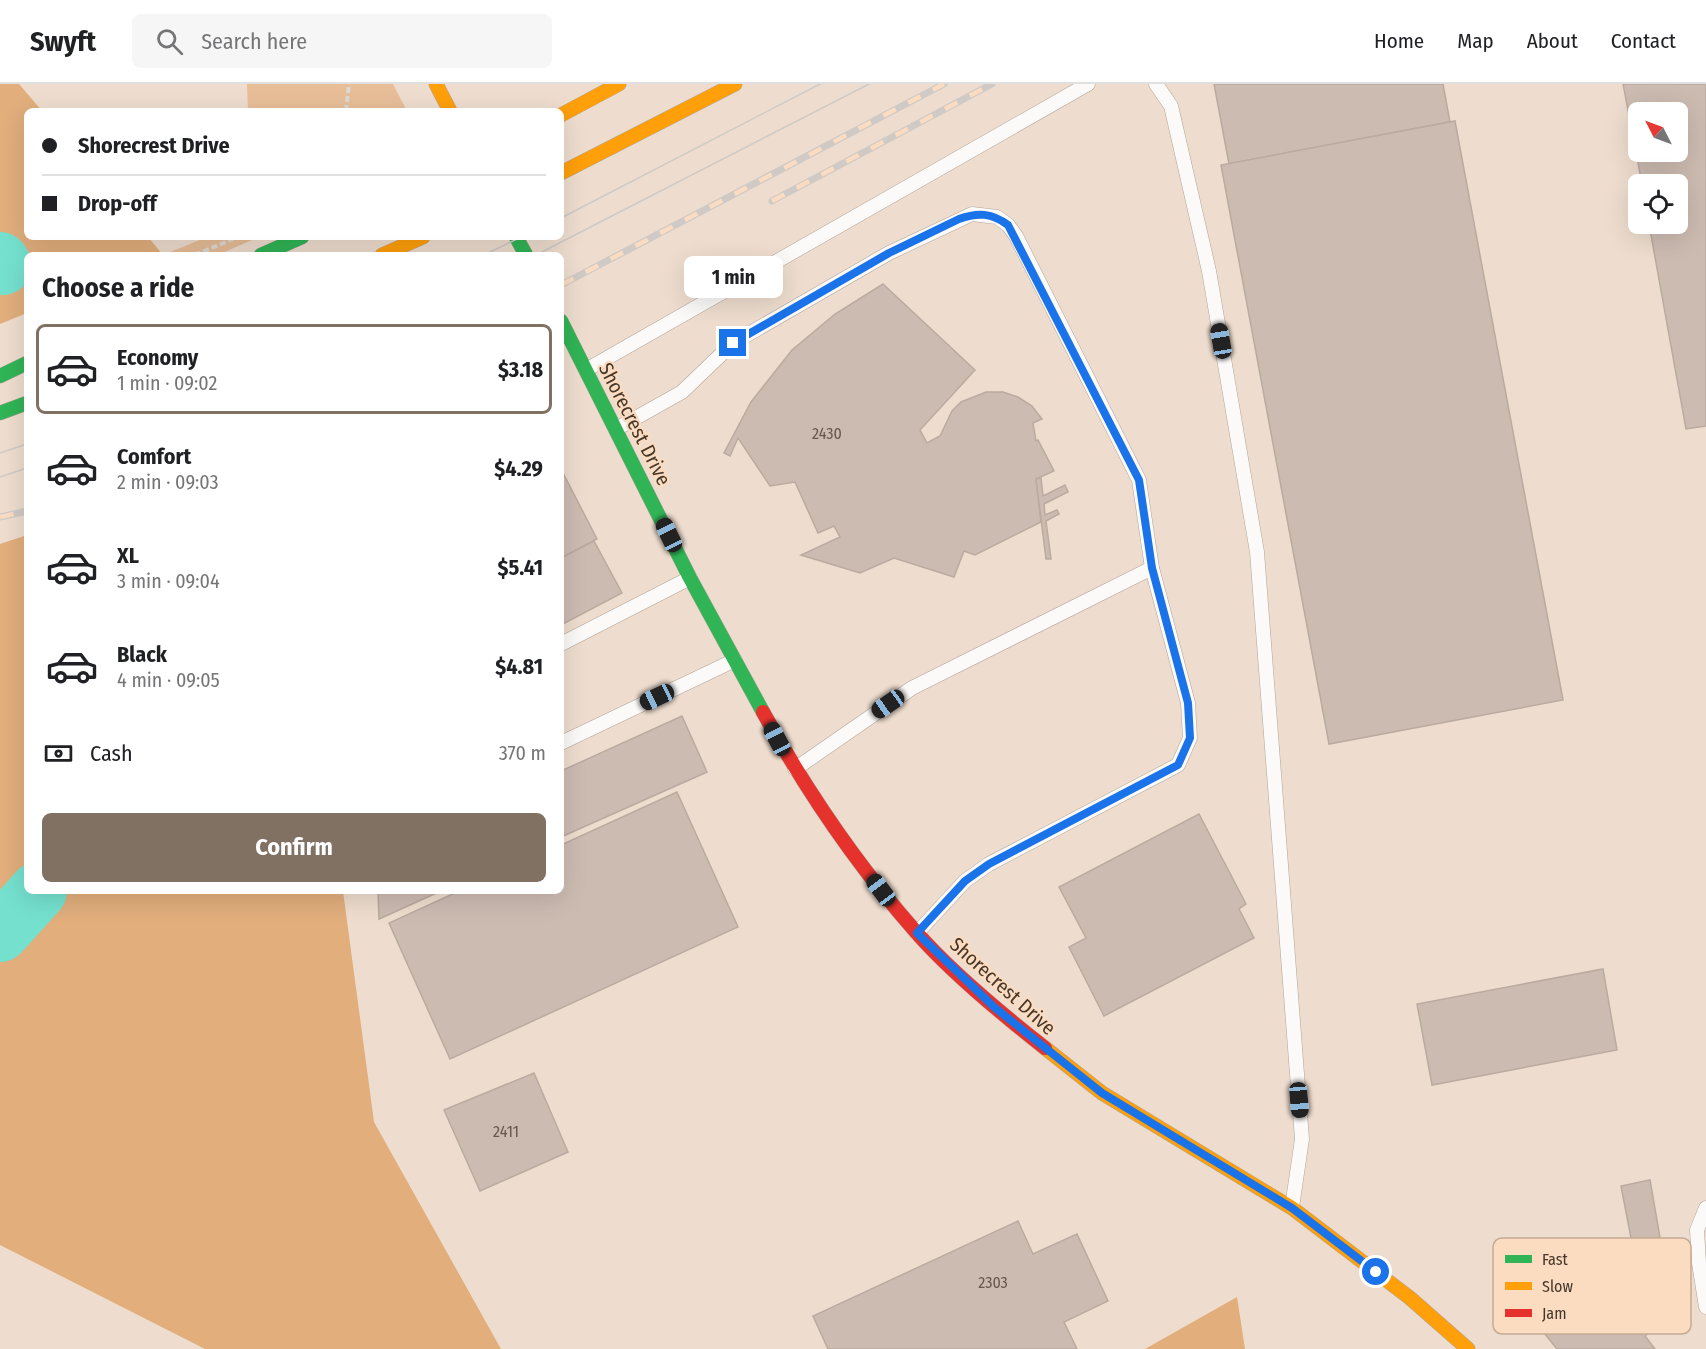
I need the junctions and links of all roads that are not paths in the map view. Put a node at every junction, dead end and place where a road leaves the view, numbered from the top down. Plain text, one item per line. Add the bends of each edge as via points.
1 (436, 84) edge
2 (619, 84) edge
3 (735, 84) edge
4 (1088, 84) edge
5 (1156, 84) edge
6 (448, 108) edge
7 (564, 113) edge
8 (564, 170) edge
9 (295, 240) edge
10 (416, 240) edge
11 (268, 252) edge
12 (389, 252) edge
13 (564, 327) edge
14 (24, 364) edge
15 (586, 370) junction
16 (0, 376) edge
17 (24, 404) edge
18 (0, 413) edge
19 (616, 429) junction
20 (1152, 568) junction
21 (690, 578) junction
22 (564, 642) edge
23 (735, 660) junction
24 (564, 741) edge
25 (795, 769) junction
26 (917, 933) junction
27 (1292, 1208) junction
28 (1706, 1208) edge
29 (1706, 1307) edge
30 (1468, 1349) edge

1 - 6 street
2 - 7 street
3 - 8 street
4 - 15 lane
5 - 27 lane via 1171,106 1209,271 1257,552 1302,1139
9 - 11 street
10 - 12 street
13 - 15 street, Shorecrest Drive
14 - 16 street
15 - 19 street, Shorecrest Drive
17 - 18 street
19 - 20 lane via 682,392 733,343 889,253 972,214 997,217 1016,236 1139,480
19 - 21 street, Shorecrest Drive
20 - 25 lane via 912,688
20 - 26 lane via 1188,703 1190,738 1178,765 989,864 965,881
21 - 22 lane
21 - 23 street, Shorecrest Drive
23 - 24 lane
23 - 25 street, Shorecrest Drive
25 - 26 street, Shorecrest Drive via 834,828
26 - 27 street, Shorecrest Drive via 1007,1018 1102,1093
27 - 30 street, Shorecrest Drive via 1410,1298
28 - 29 lane via 1697,1230

